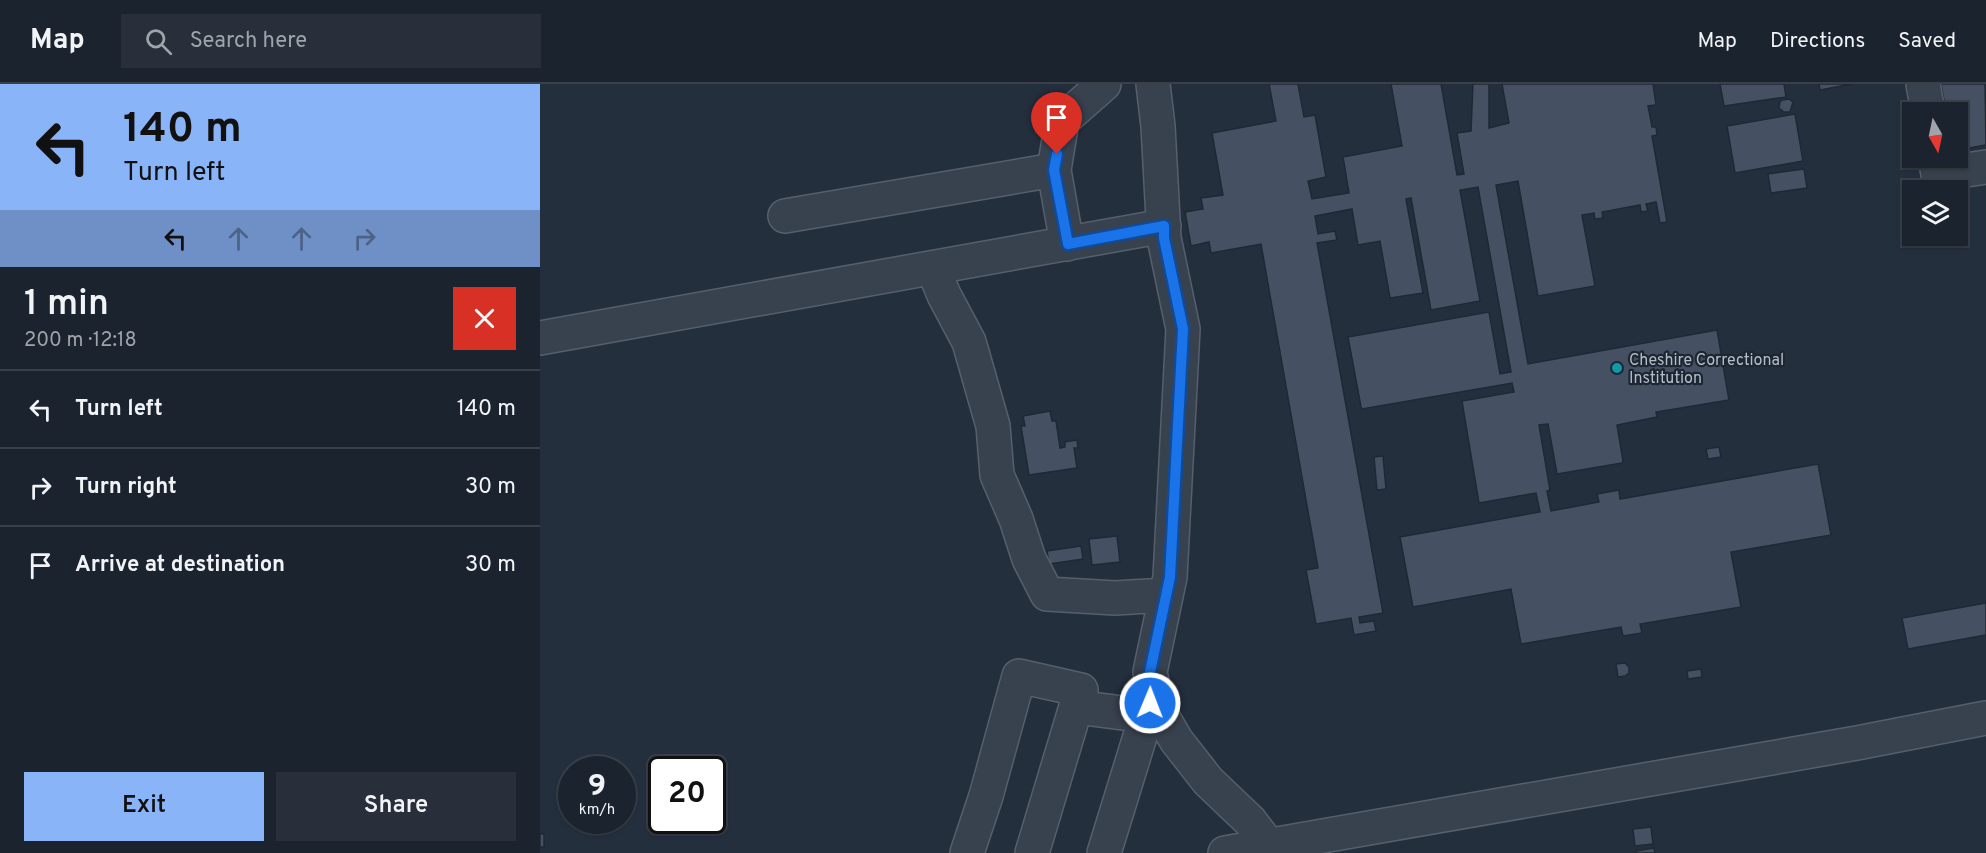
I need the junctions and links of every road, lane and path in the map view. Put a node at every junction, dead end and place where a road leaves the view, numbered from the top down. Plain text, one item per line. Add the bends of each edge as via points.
1 (1104, 84) edge
2 (1154, 84) edge
3 (1923, 84) edge
4 (1926, 102) edge
5 (1986, 167) edge
6 (1937, 168) edge
7 (1054, 170) junction
8 (785, 216) dead end
9 (1164, 226) junction
10 (1068, 244) junction
11 (933, 268) junction
12 (540, 338) edge
13 (1166, 595) junction
14 (1150, 703) junction
15 (1076, 707) junction
16 (1986, 718) edge
17 (1269, 849) edge
18 (967, 853) edge
19 (1032, 853) edge
20 (1104, 853) edge
21 (1225, 853) edge

1 - 7 lane via 1062,121
2 - 9 lane
3 - 4 lane
5 - 6 lane via 1938,174
7 - 8 lane
7 - 10 lane
9 - 10 lane
9 - 13 lane via 1183,329
10 - 11 lane
11 - 12 lane
11 - 13 lane via 969,342 993,426 997,475 1029,560 1047,594
13 - 14 lane via 1150,672
14 - 15 lane
14 - 17 lane via 1157,707 1176,740 1208,781 1250,821
14 - 20 lane
15 - 18 lane via 1081,690 1019,676
15 - 19 lane
16 - 17 lane
17 - 21 lane

